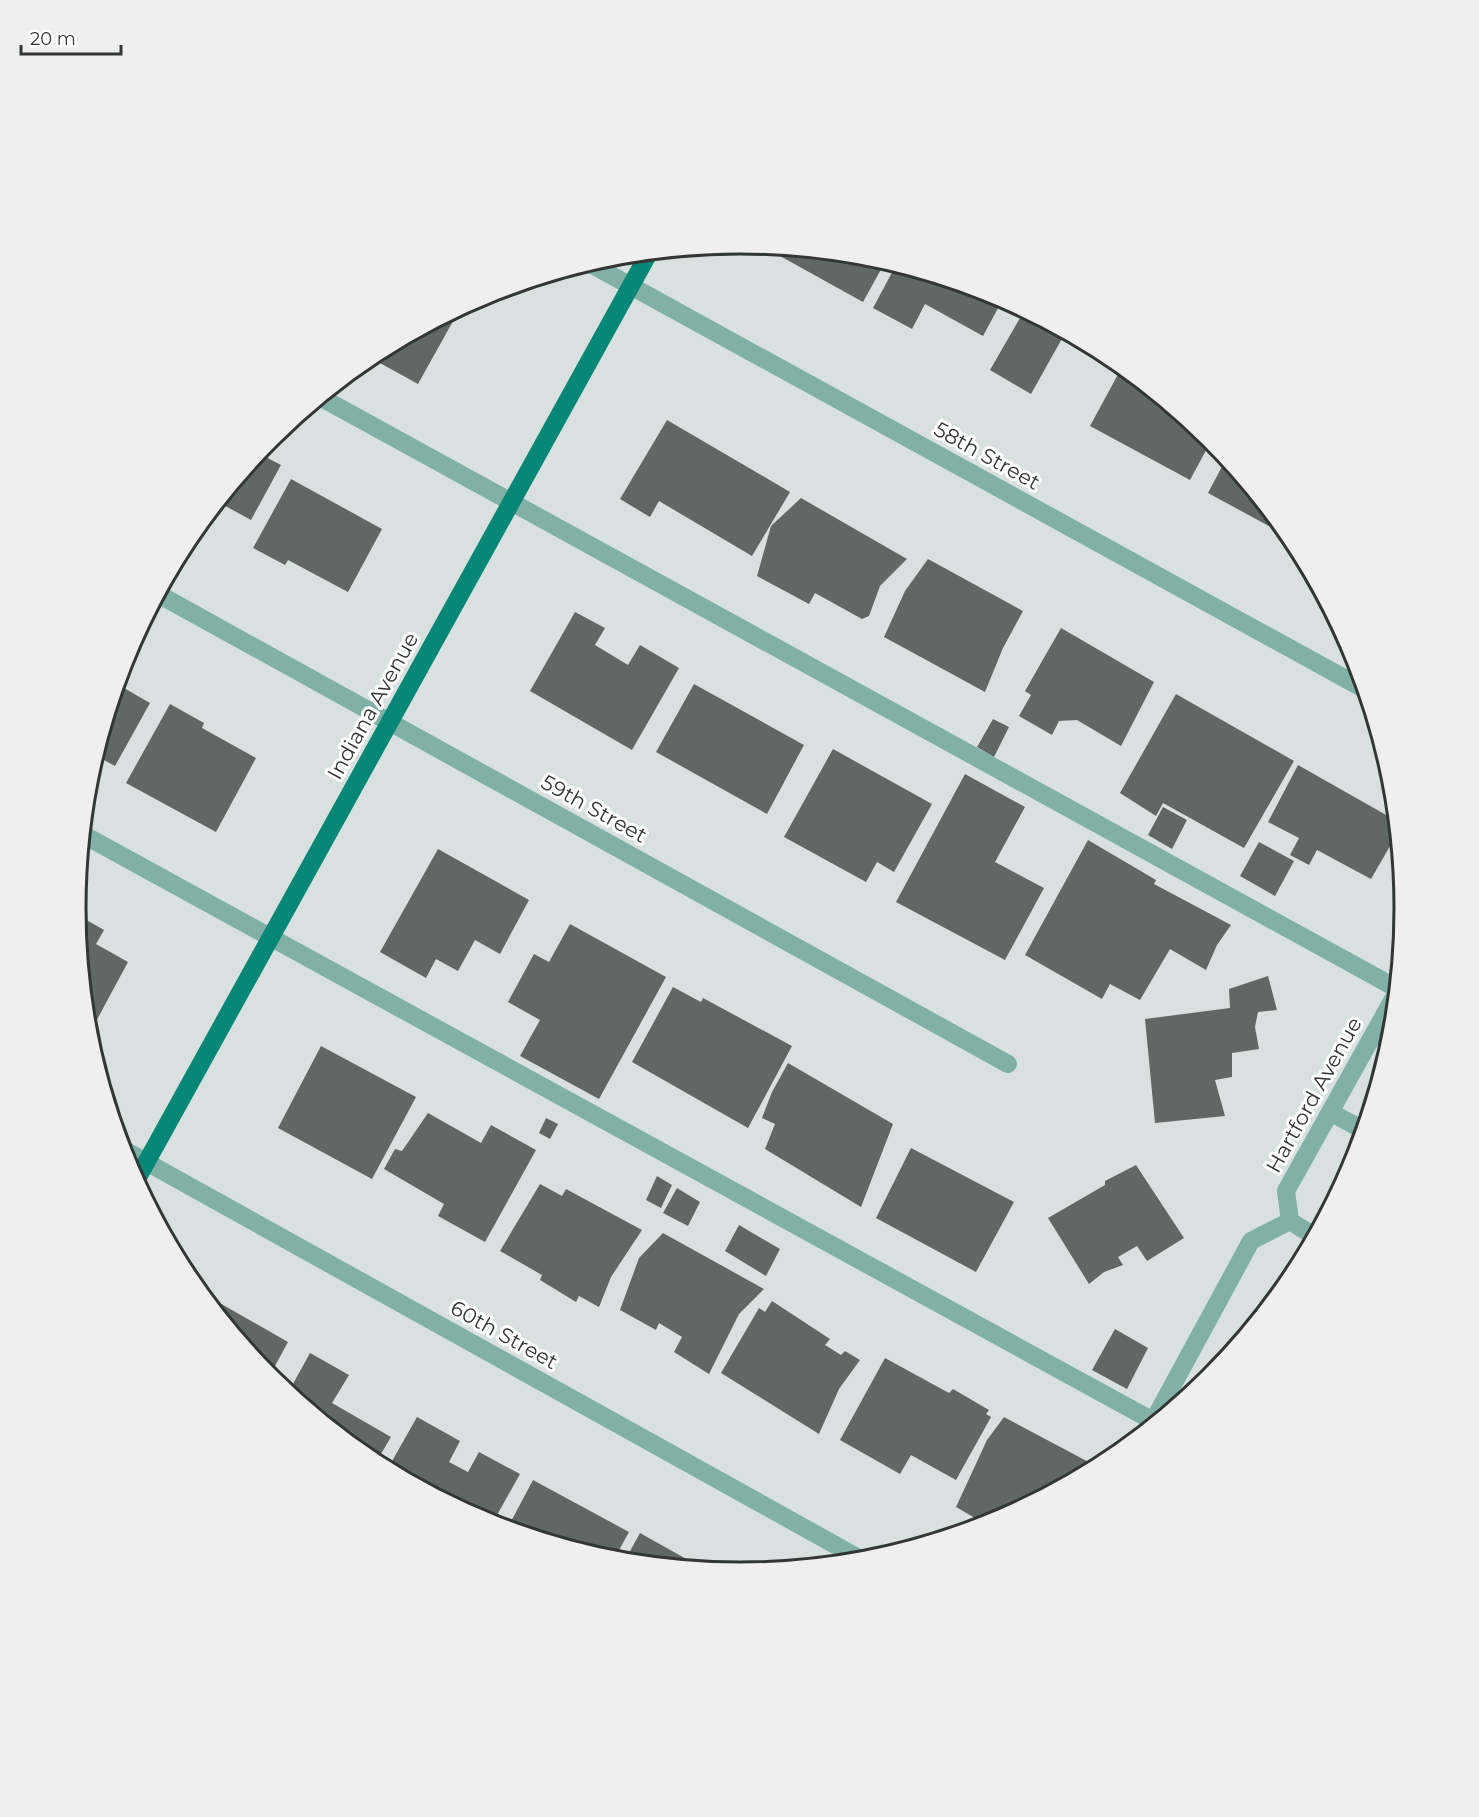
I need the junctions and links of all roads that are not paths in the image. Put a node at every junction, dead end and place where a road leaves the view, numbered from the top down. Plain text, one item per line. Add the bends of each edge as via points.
1 (644, 262) edge
2 (601, 270) edge
3 (631, 286) junction
4 (327, 401) edge
5 (511, 502) junction
6 (164, 597) edge
7 (1353, 683) edge
8 (390, 722) junction
9 (90, 838) edge
10 (270, 938) junction
11 (1389, 984) edge
12 (1385, 1014) edge
13 (1008, 1064) dead end
14 (1330, 1112) junction
15 (1356, 1126) edge
16 (134, 1155) edge
17 (146, 1162) junction
18 (141, 1172) edge
19 (1290, 1221) junction
20 (1308, 1232) edge
21 (1160, 1409) edge
22 (1146, 1421) edge
23 (849, 1553) edge

1 - 3 main road, Indiana Avenue
2 - 3 street, 58th Street
3 - 5 main road, Indiana Avenue
3 - 7 street, 58th Street
4 - 5 street
5 - 8 main road, Indiana Avenue
5 - 11 street
6 - 8 street, 59th Street
8 - 10 main road, Indiana Avenue
8 - 13 street, 59th Street
9 - 10 street
10 - 17 main road, Indiana Avenue
10 - 22 street
12 - 14 street, Hartford Avenue
14 - 15 street
14 - 19 street, Hartford Avenue via 1286,1191
16 - 17 street, 60th Street
17 - 18 main road, Indiana Avenue
17 - 23 street, 60th Street
19 - 20 street
19 - 21 street via 1251,1241

